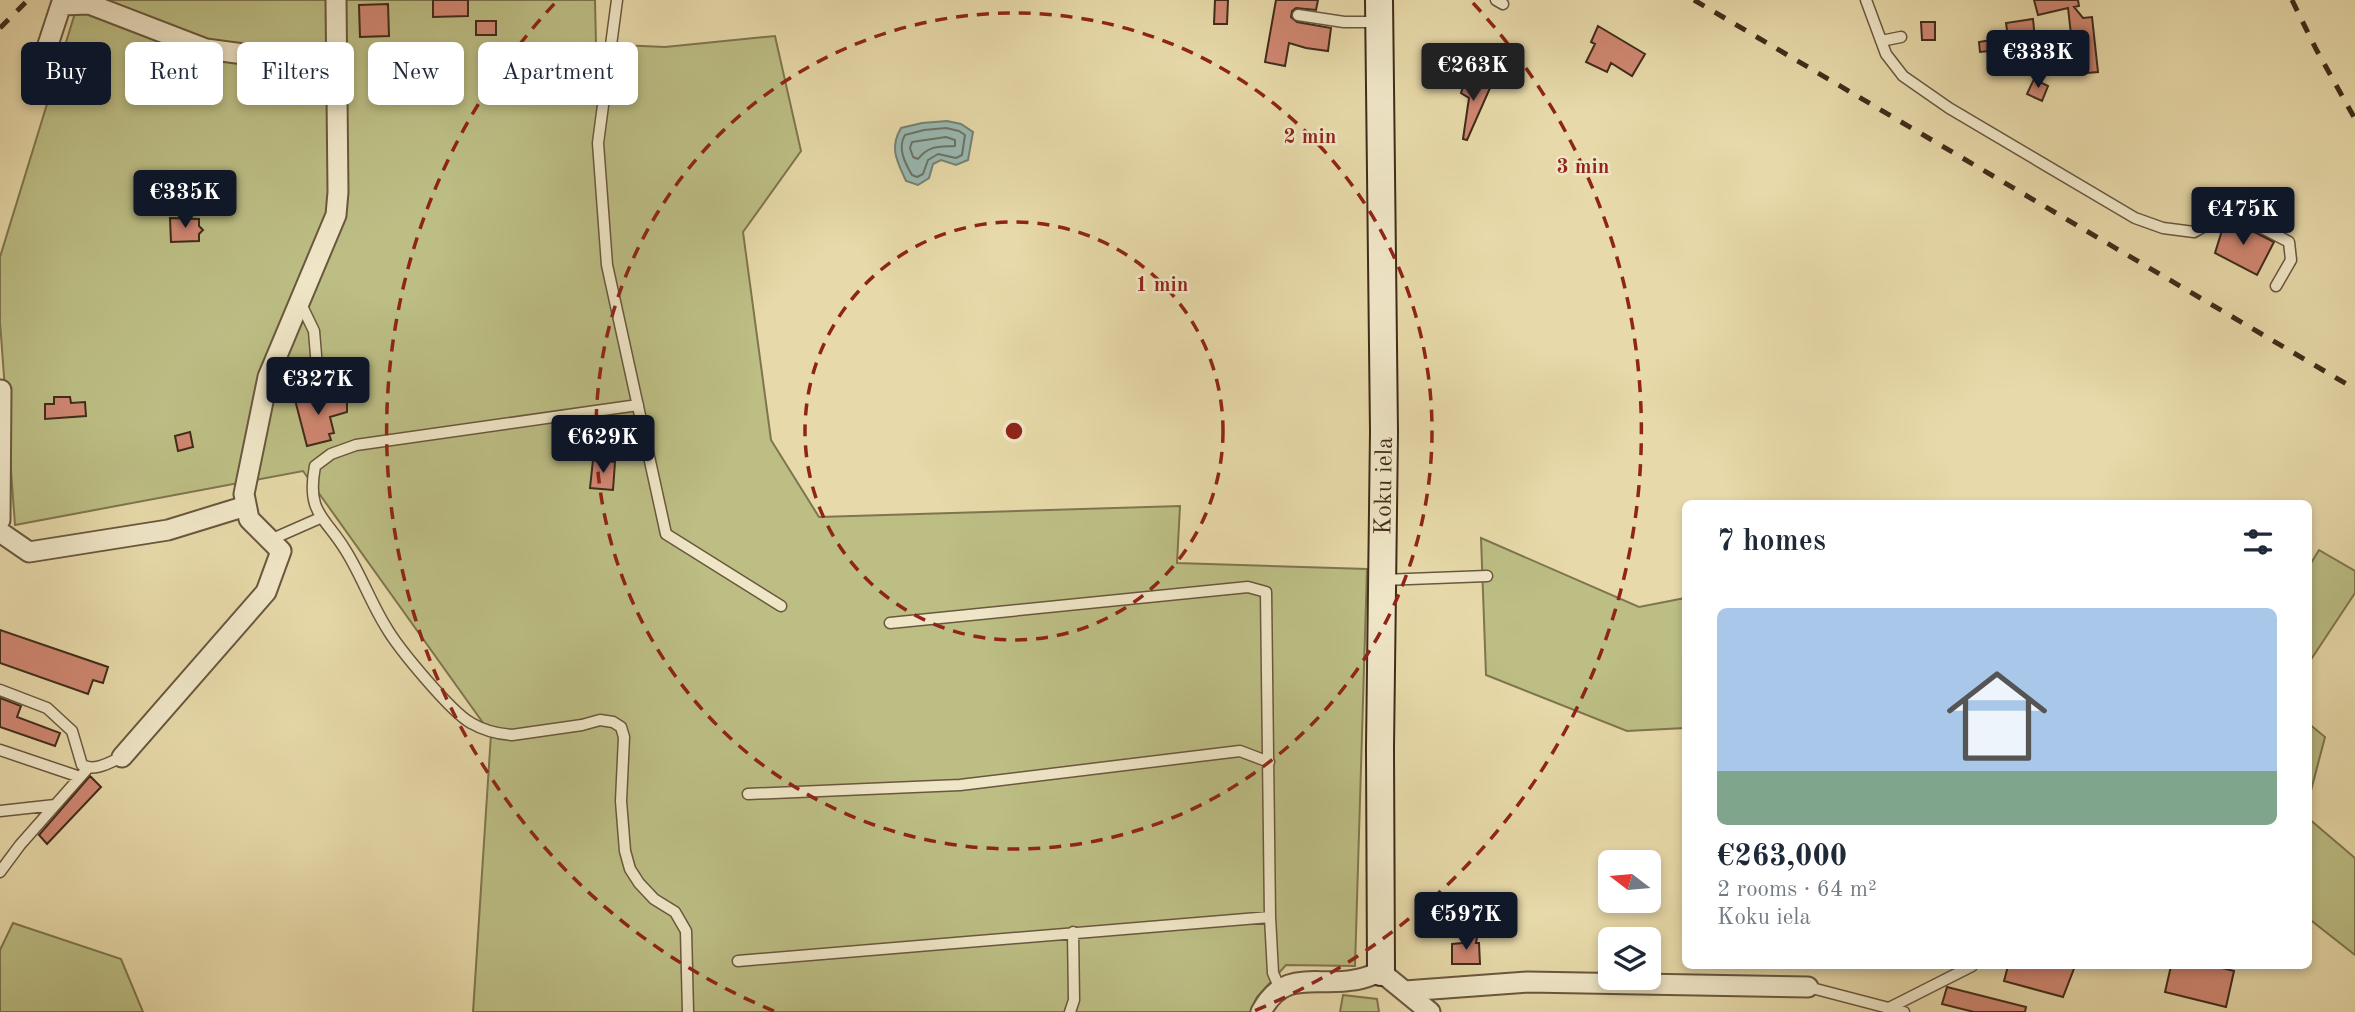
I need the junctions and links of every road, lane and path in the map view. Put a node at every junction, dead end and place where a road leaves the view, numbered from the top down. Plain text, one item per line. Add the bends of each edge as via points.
1 (335, 0) edge
2 (617, 0) edge
3 (1866, 0) edge
4 (1380, 11) edge
5 (1298, 15) dead end
6 (1901, 37) dead end
7 (1881, 41) junction
8 (49, 42) edge
9 (336, 42) edge
10 (237, 53) edge
11 (337, 105) edge
12 (2276, 286) dead end
13 (300, 301) junction
14 (318, 380) dead end
15 (1, 390) edge
16 (638, 405) junction
17 (246, 506) junction
18 (320, 518) junction
19 (0, 520) edge
20 (0, 532) edge
21 (270, 540) junction
22 (1487, 576) dead end
23 (1382, 580) junction
24 (781, 606) dead end
25 (890, 623) dead end
26 (0, 690) edge
27 (0, 750) edge
28 (122, 757) joint
29 (1269, 762) junction
30 (88, 768) junction
31 (80, 777) junction
32 (748, 794) dead end
33 (55, 805) junction
34 (0, 811) edge
35 (0, 872) edge
36 (1270, 916) junction
37 (1073, 932) junction
38 (738, 961) dead end
39 (1966, 969) edge
40 (1381, 972) junction
41 (1808, 987) joint
42 (1280, 989) junction
43 (1405, 991) junction
44 (1889, 1008) junction
45 (688, 1012) edge
46 (1069, 1012) edge
47 (1261, 1012) edge
48 (1430, 1012) edge
49 (1904, 1012) edge

1 - 9 street
2 - 16 lane via 598,143 607,265
3 - 7 lane
4 - 5 lane via 1344,22
4 - 23 street, Koku iela
6 - 7 lane
7 - 12 lane via 1903,76 2135,218 2194,232 2222,216 2236,214 2289,242 2291,260
8 - 10 street via 61,5 89,4 206,49
11 - 13 street via 336,215
13 - 14 lane via 314,331
13 - 17 street via 268,376 244,494
15 - 19 street
16 - 18 lane via 356,445 331,454 316,466 311,488
16 - 24 lane via 666,534
17 - 20 street via 168,530 29,552
17 - 21 street via 249,519
18 - 21 lane
18 - 45 lane via 346,550 386,629 442,698 470,723 512,735 600,720 621,726 625,851 639,883 675,912 686,931
21 - 28 street via 281,551 266,592
22 - 23 lane
23 - 40 street, Koku iela
25 - 29 lane via 1248,587 1266,592
26 - 30 lane via 47,708 72,731 82,765
27 - 31 lane
28 - 30 lane
29 - 32 lane via 1240,751 960,785
29 - 36 lane
30 - 31 lane
31 - 33 lane
33 - 34 lane
33 - 35 lane
36 - 37 lane
36 - 42 lane via 1273,973
37 - 38 lane
37 - 46 lane via 1074,1000
39 - 44 lane
40 - 42 street via 1353,981 1304,980
40 - 43 street
41 - 43 street via 1528,982
41 - 44 lane
42 - 47 street
43 - 48 street
44 - 49 lane

